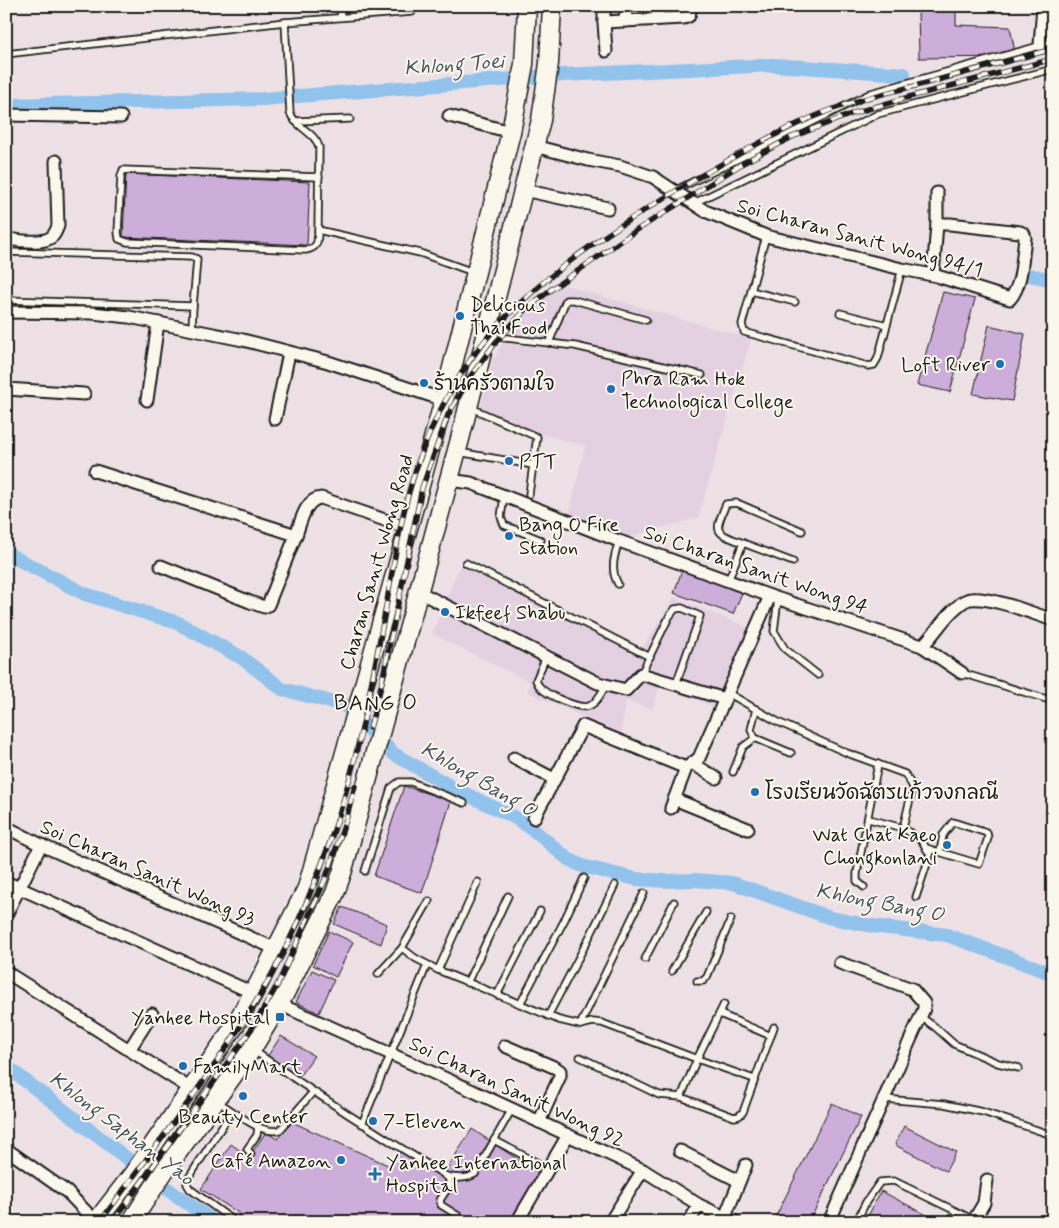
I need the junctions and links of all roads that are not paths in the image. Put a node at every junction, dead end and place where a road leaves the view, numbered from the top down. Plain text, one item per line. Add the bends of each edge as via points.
1 (340, 6) edge
2 (526, 6) edge
3 (552, 6) edge
4 (604, 6) edge
5 (626, 6) edge
6 (658, 6) edge
7 (691, 6) edge
8 (1043, 6) edge
9 (412, 12) dead end
10 (341, 17) junction
11 (658, 19) junction
12 (625, 21) junction
13 (285, 22) junction
14 (604, 22) junction
15 (1053, 42) edge
16 (1040, 45) junction
17 (606, 51) dead end
18 (6, 54) edge
19 (1053, 69) edge
20 (6, 115) edge
21 (449, 116) dead end
22 (121, 117) dead end
23 (350, 119) dead end
24 (294, 121) junction
25 (511, 132) junction
26 (534, 146) junction
27 (56, 161) dead end
28 (319, 177) junction
29 (523, 190) junction
30 (674, 191) junction
31 (937, 193) dead end
32 (694, 204) junction
33 (608, 208) dead end
34 (937, 224) junction
35 (318, 230) junction
36 (766, 236) junction
37 (6, 238) edge
38 (6, 252) edge
39 (902, 269) junction
40 (475, 273) junction
41 (933, 275) junction
42 (751, 291) junction
43 (6, 300) edge
44 (795, 302) dead end
45 (192, 306) junction
46 (6, 312) edge
47 (840, 313) dead end
48 (646, 320) dead end
49 (158, 324) junction
50 (887, 325) junction
51 (192, 330) junction
52 (486, 335) junction
53 (549, 343) junction
54 (289, 353) junction
55 (702, 374) dead end
56 (6, 389) edge
57 (84, 394) dead end
58 (147, 400) dead end
59 (444, 400) junction
60 (468, 406) junction
61 (275, 419) dead end
62 (456, 452) junction
63 (533, 465) junction
64 (95, 471) dead end
65 (423, 474) junction
66 (448, 480) junction
67 (529, 494) dead end
68 (504, 496) junction
69 (408, 528) junction
70 (802, 531) dead end
71 (296, 535) junction
72 (433, 537) junction
73 (541, 540) dead end
74 (619, 541) junction
75 (743, 543) junction
76 (792, 562) dead end
77 (466, 564) dead end
78 (161, 566) dead end
79 (728, 581) junction
80 (618, 584) dead end
81 (419, 592) junction
82 (774, 598) junction
83 (1053, 620) edge
84 (922, 646) junction
85 (546, 657) junction
86 (650, 657) junction
87 (962, 673) joint
88 (641, 674) junction
89 (818, 675) dead end
90 (676, 684) junction
91 (606, 685) junction
92 (726, 696) junction
93 (1053, 701) edge
94 (756, 709) junction
95 (755, 738) junction
96 (791, 754) dead end
97 (514, 758) dead end
98 (878, 764) junction
99 (689, 766) junction
100 (733, 772) dead end
101 (716, 778) dead end
102 (554, 779) junction
103 (464, 803) dead end
104 (534, 818) dead end
105 (869, 819) junction
106 (6, 827) edge
107 (748, 828) dead end
108 (903, 828) junction
109 (41, 845) junction
110 (926, 848) junction
111 (940, 852) junction
112 (366, 871) dead end
113 (584, 878) dead end
114 (6, 882) edge
115 (478, 882) dead end
116 (615, 885) dead end
117 (864, 887) dead end
118 (19, 889) junction
119 (644, 893) dead end
120 (508, 896) dead end
121 (916, 897) dead end
122 (428, 901) dead end
123 (674, 902) dead end
124 (540, 911) dead end
125 (706, 912) dead end
126 (6, 915) edge
127 (731, 919) dead end
128 (402, 948) junction
129 (276, 949) junction
130 (645, 959) dead end
131 (840, 963) dead end
132 (428, 965) junction
133 (438, 970) junction
134 (672, 971) dead end
135 (6, 972) edge
136 (378, 974) dead end
137 (698, 981) dead end
138 (467, 982) junction
139 (253, 993) junction
140 (497, 995) junction
141 (279, 1004) junction
142 (520, 1004) junction
143 (724, 1004) dead end
144 (152, 1014) dead end
145 (720, 1014) junction
146 (548, 1016) junction
147 (920, 1017) junction
148 (580, 1025) junction
149 (774, 1027) dead end
150 (771, 1036) junction
151 (505, 1046) dead end
152 (252, 1049) junction
153 (130, 1050) junction
154 (391, 1054) junction
155 (580, 1057) dead end
156 (697, 1059) junction
157 (1019, 1068) dead end
158 (754, 1079) junction
159 (191, 1089) junction
160 (313, 1092) junction
161 (681, 1097) junction
162 (215, 1099) junction
163 (884, 1099) junction
164 (512, 1109) junction
165 (232, 1111) junction
166 (539, 1122) junction
167 (362, 1124) junction
168 (258, 1126) junction
169 (568, 1135) junction
170 (1052, 1135) edge
171 (494, 1140) junction
172 (6, 1149) edge
173 (680, 1151) dead end
174 (251, 1154) dead end
175 (746, 1164) dead end
176 (549, 1169) junction
177 (643, 1170) junction
178 (445, 1176) junction
179 (987, 1180) dead end
180 (738, 1181) junction
181 (699, 1205) junction
182 (730, 1219) edge
183 (974, 1220) joint
184 (96, 1222) edge
185 (131, 1222) edge
186 (235, 1222) edge
187 (468, 1222) edge
188 (517, 1222) edge
189 (610, 1222) edge
190 (689, 1222) edge
191 (829, 1222) edge
192 (856, 1222) edge

1 - 10 lane
2 - 25 main road, Charan Sanit Wong Road via 524,64
3 - 26 main road via 549,63
4 - 14 street
5 - 12 street
6 - 11 street
7 - 11 street via 690,16
8 - 16 street
9 - 10 lane
10 - 13 lane
11 - 12 street
12 - 14 street
13 - 18 lane
13 - 24 lane via 290,113
14 - 17 street
15 - 16 lane
16 - 30 lane via 871,92
19 - 32 lane via 878,114
20 - 22 street
21 - 25 street
23 - 24 lane
24 - 28 lane via 318,144
25 - 40 main road, Charan Sanit Wong Road
26 - 29 main road
26 - 30 street, Soi Charan Sanit Wong 94/1 via 638,171
27 - 37 street via 58,226 54,234 47,240 13,241
28 - 35 lane
28 - 35 lane via 124,170 118,232 119,239 127,242 306,250 316,246
29 - 33 street
29 - 52 main road
30 - 32 street, Soi Charan Sanit Wong 94/1
31 - 34 street
32 - 36 street, Soi Charan Sanit Wong 94/1
34 - 41 street
34 - 41 street, Soi Charan Sanit Wong 94/1 via 1020,232 1025,238 1019,281 1010,299
35 - 40 lane via 420,253
36 - 39 street, Soi Charan Sanit Wong 94/1
36 - 42 lane
38 - 45 lane via 192,257 197,259
39 - 41 street, Soi Charan Sanit Wong 94/1
39 - 50 lane
40 - 59 main road, Charan Sanit Wong Road
42 - 44 lane
42 - 50 lane via 742,324 747,334 868,366 876,363
43 - 45 lane
45 - 51 lane
46 - 49 street via 110,314
47 - 50 lane
48 - 53 lane via 566,300
49 - 51 street
49 - 58 street
51 - 54 street
52 - 53 lane
52 - 60 main road
53 - 55 lane
54 - 59 street via 328,362
54 - 61 street
56 - 57 street
59 - 65 main road, Charan Sanit Wong Road
60 - 62 main road
60 - 63 lane via 537,437
62 - 63 lane
62 - 66 main road
63 - 67 lane
64 - 71 street
65 - 66 main road
65 - 69 main road, Charan Sanit Wong Road
66 - 68 street, Soi Charan Sanit Wong 94 via 465,481
66 - 72 main road
68 - 73 lane via 504,525
68 - 74 street, Soi Charan Sanit Wong 94
69 - 71 street via 314,498 309,502
69 - 72 main road
69 - 129 main road, Charan Sanit Wong Road via 306,888
70 - 75 lane via 737,503 726,504 718,530 724,536
71 - 78 street via 269,602 264,607
72 - 81 main road
74 - 79 street, Soi Charan Sanit Wong 94
74 - 80 lane via 613,557 614,577
75 - 76 lane
75 - 79 lane
77 - 86 lane
79 - 82 street, Soi Charan Sanit Wong 94
81 - 85 street
81 - 141 main road via 345,864 335,893
82 - 84 street, Soi Charan Sanit Wong 94
82 - 89 lane via 774,630 785,649
82 - 92 street
83 - 84 street via 990,601 969,599 935,629
84 - 87 street, Soi Charan Sanit Wong 94
85 - 91 street
85 - 91 lane via 536,680 545,692 587,708 594,704
86 - 88 lane
86 - 90 lane via 675,609 682,608 700,616
87 - 93 lane
88 - 90 street
88 - 91 street via 626,690
90 - 92 street
92 - 94 lane
92 - 99 street via 699,758
94 - 95 lane via 751,730
94 - 98 lane via 847,754
95 - 96 lane
95 - 100 lane via 743,747
97 - 102 street
98 - 105 lane
98 - 108 lane via 905,774 913,787
99 - 101 street
99 - 102 street via 583,726
99 - 107 street via 673,804
102 - 104 street
103 - 112 lane via 411,782 399,782 391,788
105 - 108 lane
105 - 117 lane via 857,873 857,882
106 - 109 street, Soi Charan Sanit Wong 93
108 - 110 lane via 922,841
109 - 118 street
109 - 129 street, Soi Charan Sanit Wong 93
110 - 111 lane
110 - 121 lane via 930,855
111 - 111 lane via 943,835 953,822 987,833 979,864
113 - 142 lane
114 - 118 street
115 - 133 lane
116 - 146 lane
118 - 126 street
118 - 139 street
119 - 148 lane
120 - 138 lane
122 - 128 lane
123 - 130 lane
124 - 140 lane
125 - 134 lane
127 - 137 lane via 707,977
128 - 132 lane
128 - 136 lane
129 - 139 main road, Charan Sanit Wong Road
131 - 147 street via 912,990 924,1003
132 - 133 lane
132 - 154 lane
133 - 138 lane
135 - 153 street
138 - 140 lane
139 - 159 main road, Charan Sanit Wong Road
140 - 142 lane
141 - 152 main road
141 - 154 street, Soi Charan Sanit Wong 92
142 - 146 lane
143 - 145 lane
144 - 153 street
145 - 150 lane
145 - 156 lane
146 - 148 lane
147 - 157 lane via 954,1044 998,1063
147 - 163 street
148 - 156 lane via 602,1023
149 - 150 lane
150 - 158 lane
151 - 166 street via 560,1071
152 - 160 lane
152 - 162 main road
153 - 159 street
154 - 164 street, Soi Charan Sanit Wong 92
154 - 167 lane
155 - 161 lane via 659,1095
156 - 158 lane
156 - 161 lane
158 - 161 lane via 739,1116 734,1117
159 - 184 main road, Charan Sanit Wong Road
160 - 167 lane
160 - 168 lane via 280,1130
162 - 165 lane
162 - 185 main road
163 - 170 lane via 944,1104 983,1112
163 - 191 street
164 - 166 street, Soi Charan Sanit Wong 92
164 - 171 lane
165 - 168 lane
165 - 186 lane via 187,1184
166 - 169 street, Soi Charan Sanit Wong 92
167 - 178 lane
168 - 174 lane via 257,1135 247,1149
169 - 176 street
169 - 177 street, Soi Charan Sanit Wong 92
171 - 176 lane
171 - 178 lane via 475,1174 460,1178
172 - 184 street via 67,1192
173 - 180 street
175 - 180 street
176 - 188 street
177 - 181 street, Soi Charan Sanit Wong 92
177 - 189 street
178 - 187 lane via 450,1184 440,1200 441,1205
179 - 183 street via 984,1203
180 - 182 street
181 - 182 street, Soi Charan Sanit Wong 92
181 - 190 street
183 - 192 lane via 894,1181 880,1182

